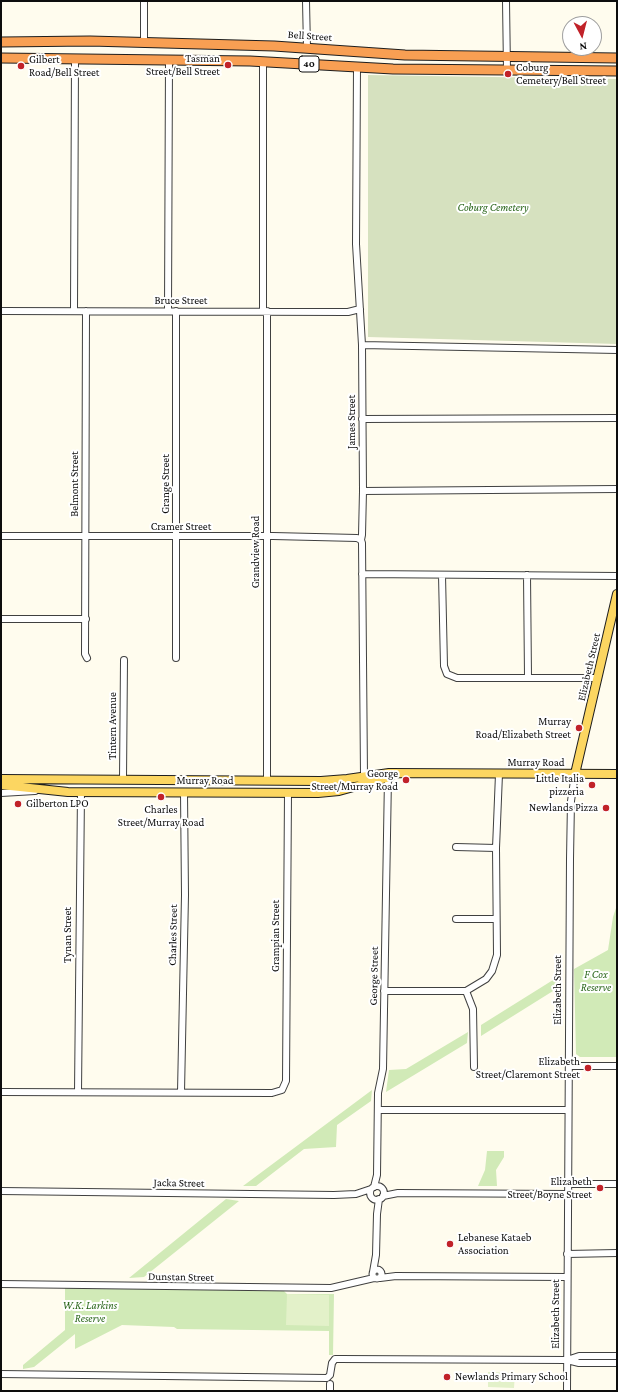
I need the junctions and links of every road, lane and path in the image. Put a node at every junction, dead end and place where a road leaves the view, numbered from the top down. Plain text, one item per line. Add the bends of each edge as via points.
1 (144, 1) edge
2 (306, 1) edge
3 (506, 1) edge
4 (1, 42) edge
5 (144, 43) junction
6 (307, 48) junction
7 (328, 49) junction
8 (1, 58) edge
9 (507, 58) junction
10 (617, 58) edge
11 (75, 59) junction
12 (169, 61) junction
13 (263, 62) junction
14 (333, 66) junction
15 (357, 67) junction
16 (507, 70) junction
17 (617, 71) edge
18 (360, 309) junction
19 (74, 310) junction
20 (1, 311) edge
21 (86, 311) junction
22 (168, 311) junction
23 (176, 311) junction
24 (265, 311) junction
25 (362, 345) junction
26 (617, 350) edge
27 (617, 418) edge
28 (362, 419) junction
29 (617, 489) edge
30 (363, 491) junction
31 (1, 536) edge
32 (85, 536) junction
33 (267, 536) junction
34 (176, 538) junction
35 (361, 540) junction
36 (362, 574) junction
37 (442, 575) junction
38 (527, 575) junction
39 (617, 576) edge
40 (617, 594) edge
41 (1, 619) edge
42 (86, 619) junction
43 (87, 658) dead end
44 (176, 658) dead end
45 (124, 660) dead end
46 (528, 677) junction
47 (598, 678) junction
48 (406, 774) junction
49 (499, 774) junction
50 (575, 774) junction
51 (617, 774) edge
52 (364, 776) junction
53 (388, 777) junction
54 (1, 779) edge
55 (81, 779) junction
56 (123, 779) junction
57 (185, 780) junction
58 (267, 781) junction
59 (288, 781) junction
60 (1, 785) edge
61 (49, 791) junction
62 (81, 792) junction
63 (123, 792) junction
64 (184, 792) junction
65 (1, 793) edge
66 (266, 793) junction
67 (288, 793) junction
68 (456, 847) dead end
69 (496, 848) junction
70 (456, 919) dead end
71 (496, 919) junction
72 (384, 991) junction
73 (466, 991) junction
74 (569, 1066) junction
75 (617, 1066) edge
76 (474, 1067) dead end
77 (1, 1092) edge
78 (78, 1092) junction
79 (181, 1092) junction
80 (378, 1110) junction
81 (568, 1110) junction
82 (568, 1184) junction
83 (617, 1184) edge
84 (1, 1191) edge
85 (377, 1193) junction
86 (568, 1194) junction
87 (617, 1253) edge
88 (568, 1254) junction
89 (377, 1274) junction
90 (567, 1277) junction
91 (1, 1284) edge
92 (617, 1356) edge
93 (567, 1360) junction
94 (617, 1363) edge
95 (1, 1374) edge
96 (330, 1384) dead end
97 (330, 1391) edge
98 (567, 1391) edge

1 - 5 street
2 - 6 street
3 - 9 street
4 - 5 highway, Bell Street / 40
5 - 6 highway, Bell Street / 40
6 - 7 highway, Bell Street / 40
7 - 9 highway, Bell Street / 40 via 405,56
7 - 14 highway
8 - 11 highway, 40
9 - 10 highway, Bell Street / 40
9 - 16 street
11 - 12 highway, 40
11 - 19 street
12 - 13 highway, 40
12 - 22 street
13 - 14 highway, 40
13 - 24 street, Grandview Road
14 - 15 highway, 40
15 - 16 highway, 40
15 - 18 street, James Street via 356,244
16 - 17 highway, 40
18 - 24 street, Bruce Street via 348,312
18 - 25 street, James Street
19 - 20 street, Bruce Street
19 - 21 street, Bruce Street
21 - 22 street, Bruce Street
21 - 32 street, Belmont Street
22 - 23 street, Bruce Street
23 - 24 street, Bruce Street
23 - 34 street, Grange Street
24 - 33 street, Grandview Road
25 - 26 street
25 - 28 street, James Street
27 - 28 street
28 - 30 street, James Street
29 - 30 street
30 - 35 street, James Street
31 - 32 street, Cramer Street
32 - 34 street, Cramer Street
32 - 42 street, Belmont Street
33 - 34 street, Cramer Street
33 - 35 street, Cramer Street
33 - 58 street, Grandview Road
34 - 44 street, Grange Street
35 - 36 street, James Street
36 - 37 street
36 - 52 street, James Street
37 - 38 street
37 - 46 street via 444,666 447,674 457,678
38 - 39 street
38 - 46 street
40 - 47 main road, Elizabeth Street
41 - 42 street
42 - 43 street, Belmont Street
45 - 56 street, Tintern Avenue
46 - 47 street
47 - 50 main road, Elizabeth Street
48 - 49 main road, Murray Road
48 - 52 main road, Murray Road
48 - 53 main road, Murray Road
49 - 50 main road, Murray Road
49 - 69 street
50 - 51 main road, Murray Road
50 - 74 street, Elizabeth Street via 571,807
52 - 59 main road, Murray Road via 334,781
53 - 67 main road, Murray Road via 329,792
53 - 72 street, George Street
54 - 55 main road, Murray Road
55 - 56 main road, Murray Road
55 - 62 main road, Tynan Street
56 - 57 main road, Murray Road
56 - 63 main road, Tintern Avenue
57 - 58 main road, Murray Road
57 - 64 main road, Charles Street
58 - 59 main road, Murray Road
58 - 66 main road, Grandview Road
59 - 67 main road, Grampian Street
60 - 61 main road, Murray Road
61 - 62 main road, Murray Road
61 - 65 street
62 - 63 main road, Murray Road
62 - 78 street, Tynan Street
63 - 64 main road, Murray Road
64 - 66 main road, Murray Road
64 - 79 street, Charles Street via 185,895
66 - 67 main road, Murray Road
67 - 79 street, Grampian Street via 286,1081 282,1090 272,1093
68 - 69 street
69 - 71 street
70 - 71 street
71 - 73 street via 497,955 492,971 486,979
72 - 73 street
72 - 80 street, George Street via 383,1069
73 - 76 street via 473,1009
74 - 75 street
74 - 81 street, Elizabeth Street
77 - 78 street
78 - 79 street
80 - 81 street
80 - 85 street, George Street
81 - 82 street, Elizabeth Street
82 - 83 street
82 - 86 street, Elizabeth Street
84 - 85 street, Jacka Street
85 - 86 street, Jacka Street
85 - 89 street, George Street
86 - 88 street, Elizabeth Street
87 - 88 street
88 - 90 street, Elizabeth Street
89 - 90 street
89 - 91 street, Dunstan Street via 331,1288
90 - 93 street, Elizabeth Street
92 - 93 street via 579,1356
93 - 94 street via 578,1363
93 - 95 street via 335,1359 329,1377
93 - 98 street, Elizabeth Street
96 - 97 street

